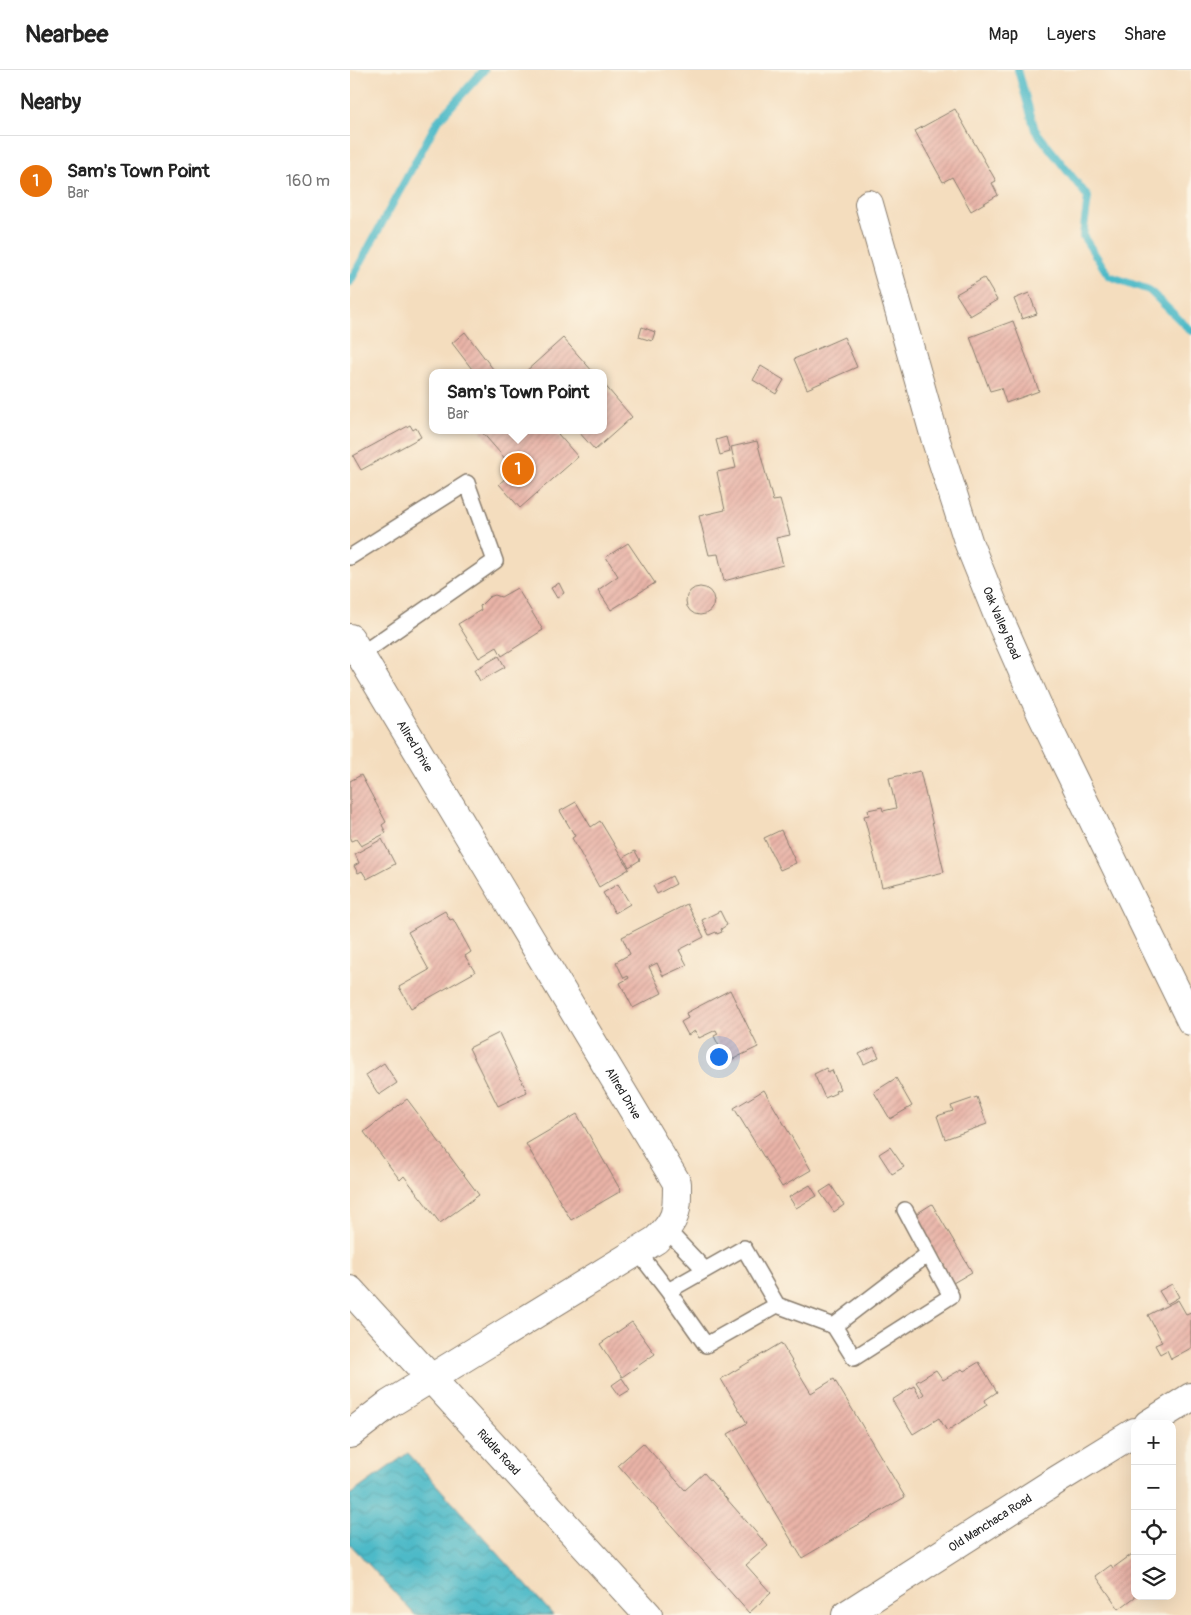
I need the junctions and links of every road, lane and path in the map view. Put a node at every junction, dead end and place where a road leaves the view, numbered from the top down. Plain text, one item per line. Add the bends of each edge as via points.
1 (869, 204) dead end
2 (350, 558) edge
3 (355, 647) edge
4 (1191, 1021) edge
5 (905, 1210) dead end
6 (667, 1230) junction
7 (638, 1252) junction
8 (928, 1254) junction
9 (705, 1270) junction
10 (350, 1290) edge
11 (668, 1291) junction
12 (777, 1305) junction
13 (834, 1326) junction
14 (431, 1379) junction
15 (1191, 1397) edge
16 (1154, 1420) edge
17 (350, 1434) edge
18 (1131, 1434) edge
19 (648, 1615) edge
20 (846, 1615) edge

1 - 4 street, Oak Valley Road via 936,441 972,552 1042,713
2 - 3 lane via 467,483 495,561
3 - 6 street, Allred Drive via 677,1183 677,1210
5 - 8 lane
6 - 7 street, Allred Drive
6 - 9 lane
7 - 11 lane
7 - 14 street, Allred Drive
8 - 13 lane
8 - 13 lane via 951,1296 854,1358
9 - 11 lane
9 - 12 lane via 744,1248
10 - 14 street, Riddle Road
11 - 12 lane via 706,1346
12 - 13 lane
14 - 17 street, Allred Drive via 389,1404
14 - 19 street, Riddle Road
15 - 16 street
18 - 20 street, Old Manchaca Road

